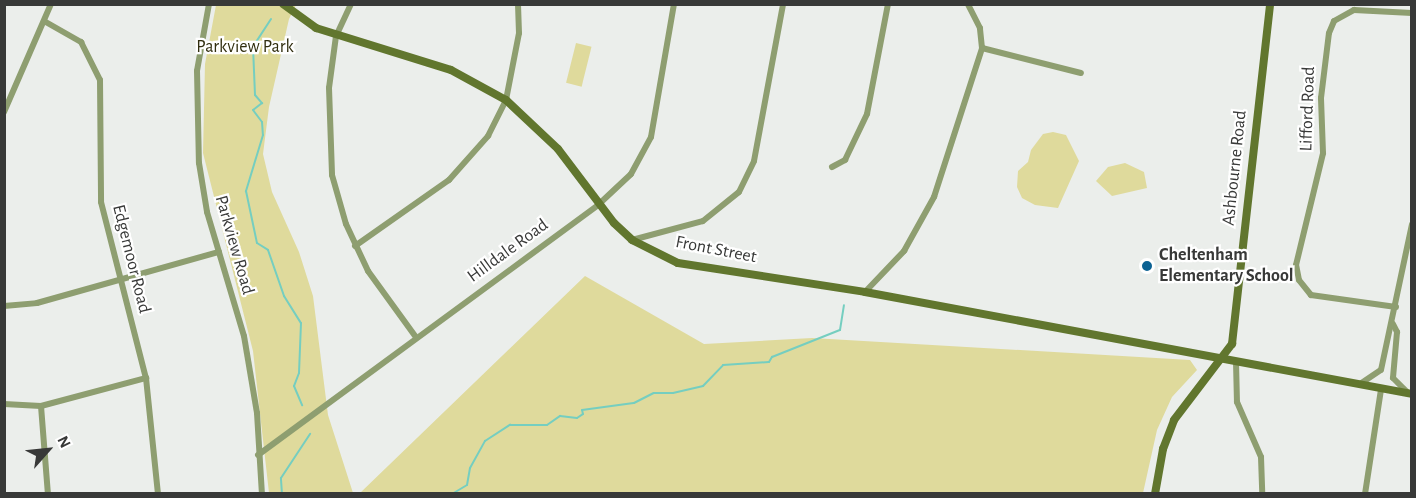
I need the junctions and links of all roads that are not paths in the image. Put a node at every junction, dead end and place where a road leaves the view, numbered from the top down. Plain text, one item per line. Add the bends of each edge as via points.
1 (51, 4) edge
2 (210, 4) edge
3 (283, 4) edge
4 (351, 4) edge
5 (518, 4) edge
6 (674, 4) edge
7 (783, 4) edge
8 (888, 4) edge
9 (968, 4) edge
10 (1270, 4) edge
11 (1412, 14) edge
12 (44, 21) junction
13 (336, 36) junction
14 (982, 48) junction
15 (1081, 73) dead end
16 (506, 100) junction
17 (4, 112) edge
18 (832, 167) dead end
19 (598, 205) junction
20 (1412, 224) edge
21 (632, 240) junction
22 (355, 246) junction
23 (219, 252) junction
24 (119, 280) junction
25 (865, 292) junction
26 (4, 306) edge
27 (1396, 307) junction
28 (1393, 324) junction
29 (416, 336) junction
30 (1224, 358) junction
31 (1236, 362) junction
32 (146, 378) junction
33 (1360, 384) junction
34 (1381, 389) junction
35 (1411, 394) edge
36 (4, 404) edge
37 (40, 406) junction
38 (258, 454) junction
39 (48, 494) edge
40 (158, 494) edge
41 (262, 494) edge
42 (1155, 494) edge
43 (1262, 494) edge
44 (1365, 494) edge

1 - 12 street
2 - 23 street, Parkview Road via 199,51 197,145 201,182
3 - 13 street, Front Street via 316,28
4 - 13 street
5 - 16 street via 519,33
6 - 19 street, Hilldale Road via 645,152 631,174
7 - 21 street via 754,161 739,192 703,221
8 - 18 street via 867,114 845,160
9 - 14 street via 980,28
10 - 30 street, Ashbourne Road via 1234,328
11 - 27 street, Lifford Road via 1354,9 1334,21 1321,98 1323,153 1296,265 1299,280 1311,295
12 - 17 street
12 - 24 street, Edgemoor Road via 81,42 100,80 101,202
13 - 16 street, Front Street via 451,70
13 - 22 street via 328,88 329,152 338,201
14 - 15 street
14 - 25 street via 934,197 904,251
16 - 19 street, Front Street via 558,149
16 - 22 street via 488,136 465,165
19 - 21 street, Front Street
19 - 29 street, Hilldale Road
20 - 27 street
21 - 25 street, Front Street via 678,262
22 - 29 street via 368,271
23 - 24 street
23 - 38 street, Parkview Road via 248,357
24 - 26 street via 37,303
24 - 32 street, Edgemoor Road
25 - 30 street, Front Street
27 - 28 street
28 - 33 street via 1388,329 1381,370
28 - 35 street via 1397,332 1393,378
29 - 38 street, Hilldale Road
30 - 31 street
30 - 42 street via 1199,383 1174,420 1163,449
31 - 33 street
31 - 43 street via 1237,402 1261,457
32 - 37 street
32 - 40 street, Edgemoor Road
33 - 34 street
34 - 35 street
34 - 44 street
36 - 37 street
37 - 39 street
38 - 41 street, Parkview Road

